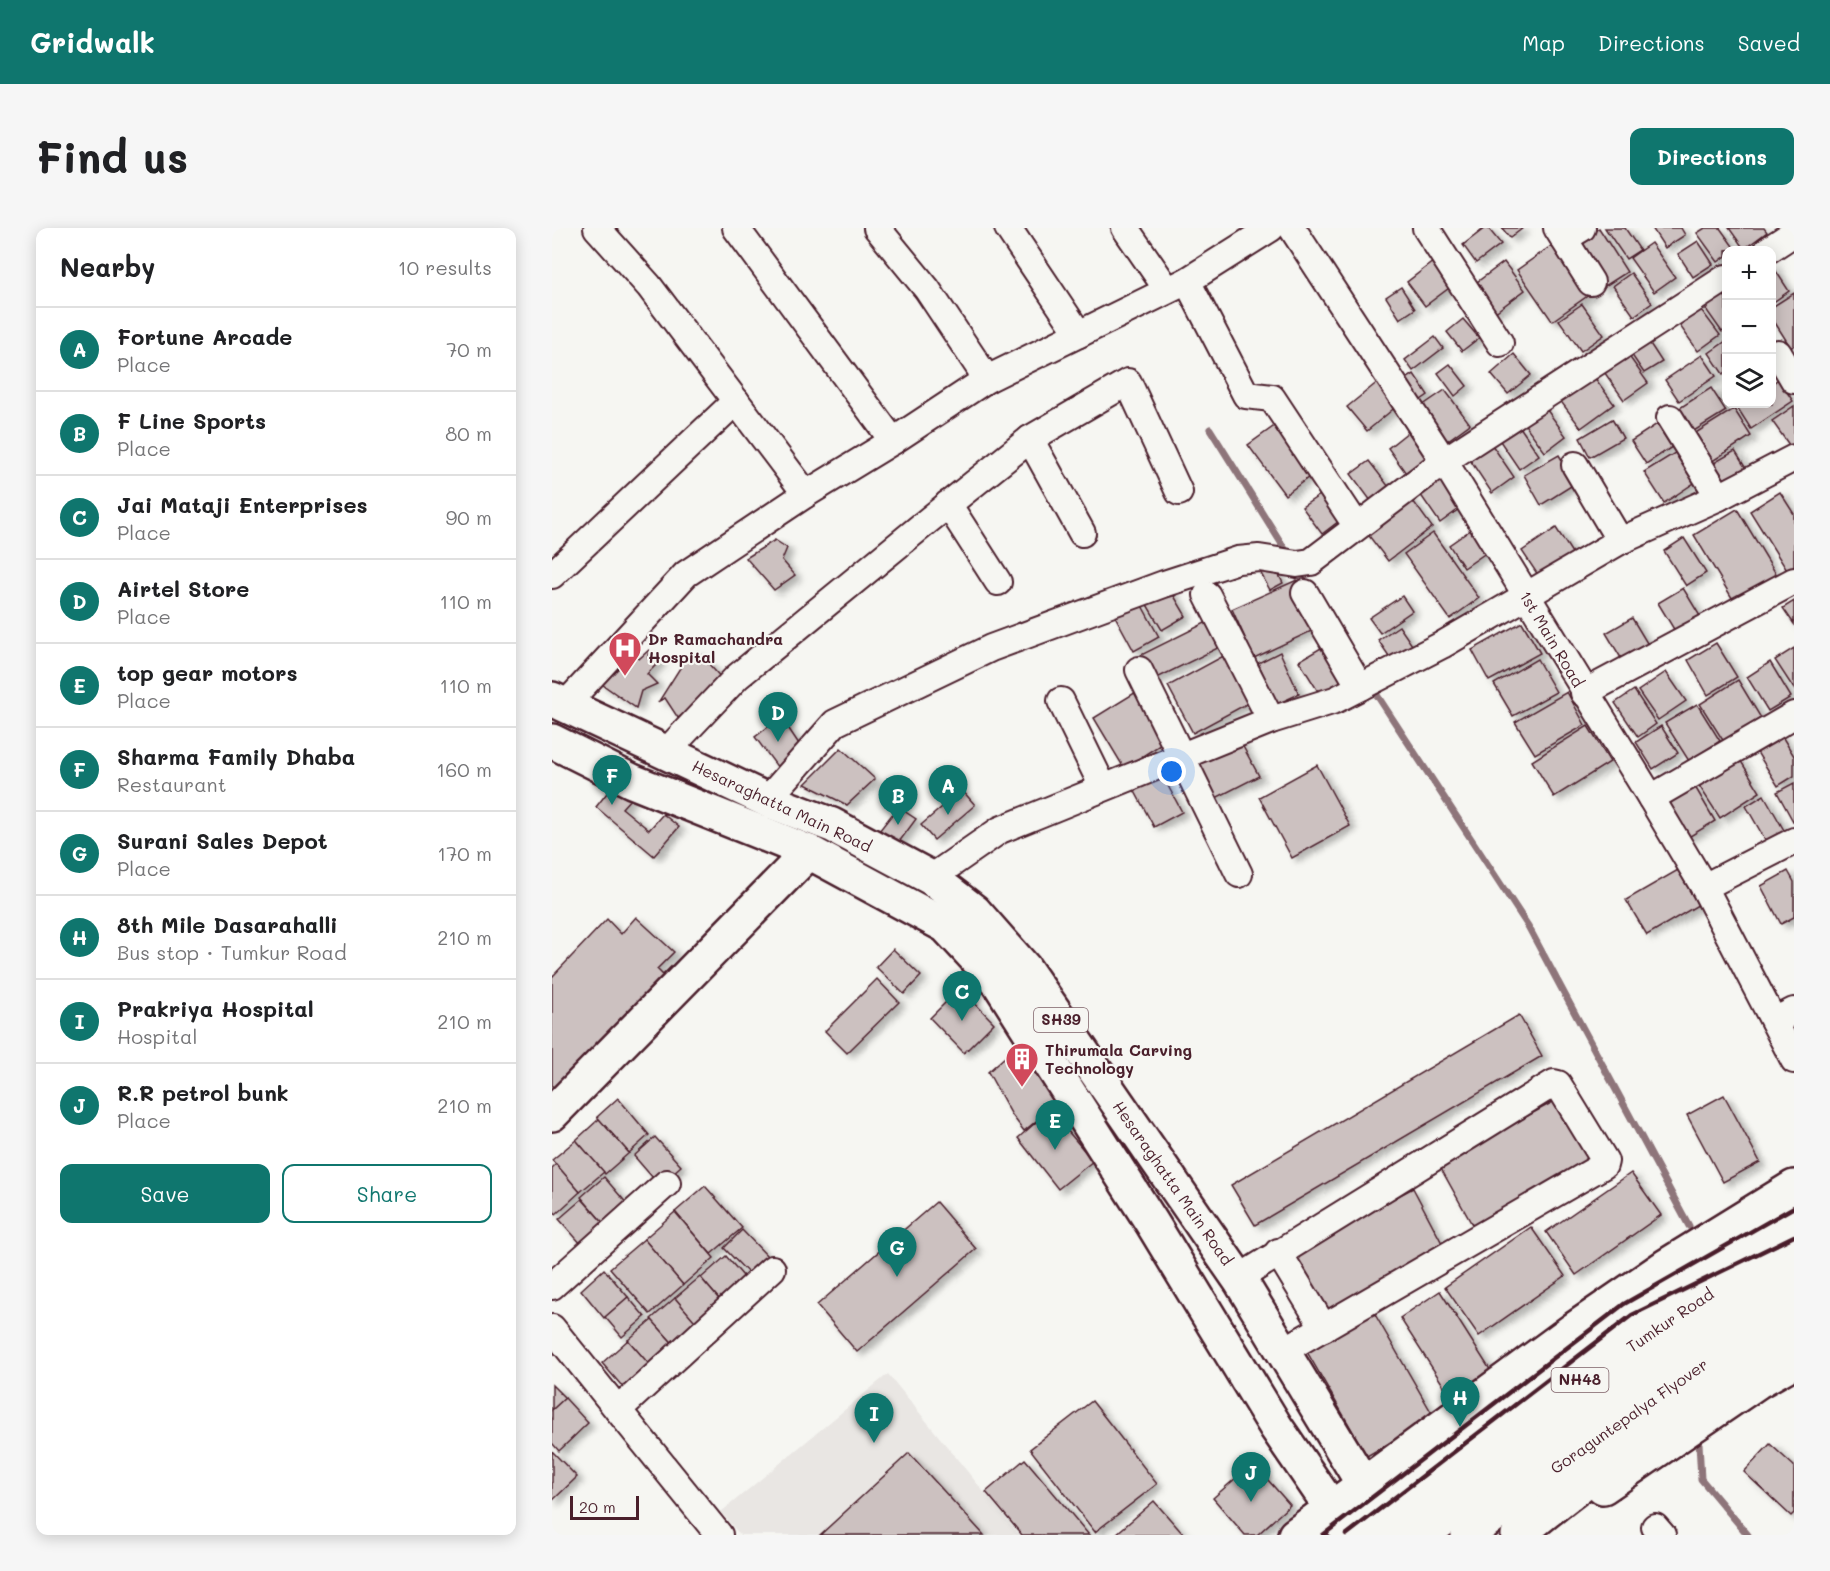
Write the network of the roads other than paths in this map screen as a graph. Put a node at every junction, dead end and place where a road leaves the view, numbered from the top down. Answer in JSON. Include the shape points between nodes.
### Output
{"nodes":[{"id":1,"x":597,"y":228,"type":"edge"},
{"id":2,"x":736,"y":228,"type":"edge"},
{"id":3,"x":877,"y":228,"type":"edge"},
{"id":4,"x":1008,"y":228,"type":"edge"},
{"id":5,"x":1125,"y":228,"type":"edge"},
{"id":6,"x":1270,"y":228,"type":"edge"},
{"id":7,"x":1292,"y":228,"type":"edge"},
{"id":8,"x":1426,"y":228,"type":"edge"},
{"id":9,"x":1568,"y":232,"type":"edge"},
{"id":10,"x":1794,"y":233,"type":"edge"},
{"id":11,"x":1774,"y":246,"type":"edge"},
{"id":12,"x":1722,"y":281,"type":"edge"},
{"id":13,"x":1591,"y":282,"type":"dead end"},
{"id":14,"x":1177,"y":285,"type":"junction"},
{"id":15,"x":1079,"y":334,"type":"junction"},
{"id":16,"x":1500,"y":343,"type":"dead end"},
{"id":17,"x":1778,"y":353,"type":"dead end"},
{"id":18,"x":987,"y":379,"type":"junction"},
{"id":19,"x":1794,"y":380,"type":"edge"},
{"id":20,"x":736,"y":400,"type":"junction"},
{"id":21,"x":1670,"y":418,"type":"dead end"},
{"id":22,"x":1030,"y":439,"type":"junction"},
{"id":23,"x":893,"y":441,"type":"junction"},
{"id":24,"x":1794,"y":458,"type":"edge"},
{"id":25,"x":1444,"y":461,"type":"junction"},
{"id":26,"x":1575,"y":465,"type":"dead end"},
{"id":27,"x":1179,"y":492,"type":"dead end"},
{"id":28,"x":806,"y":494,"type":"junction"},
{"id":29,"x":1719,"y":497,"type":"junction"},
{"id":30,"x":948,"y":504,"type":"junction"},
{"id":31,"x":1356,"y":525,"type":"junction"},
{"id":32,"x":1083,"y":533,"type":"dead end"},
{"id":33,"x":1620,"y":541,"type":"junction"},
{"id":34,"x":552,"y":575,"type":"edge"},
{"id":35,"x":1794,"y":581,"type":"edge"},
{"id":36,"x":998,"y":582,"type":"dead end"},
{"id":37,"x":1305,"y":593,"type":"dead end"},
{"id":38,"x":1207,"y":595,"type":"dead end"},
{"id":39,"x":1528,"y":597,"type":"junction"},
{"id":40,"x":1139,"y":670,"type":"dead end"},
{"id":41,"x":1360,"y":687,"type":"junction"},
{"id":42,"x":1584,"y":693,"type":"junction"},
{"id":43,"x":1061,"y":701,"type":"dead end"},
{"id":44,"x":559,"y":702,"type":"edge"},
{"id":45,"x":1794,"y":715,"type":"edge"},
{"id":46,"x":1271,"y":720,"type":"junction"},
{"id":47,"x":552,"y":741,"type":"edge"},
{"id":48,"x":666,"y":752,"type":"junction"},
{"id":49,"x":1180,"y":756,"type":"junction"},
{"id":50,"x":1103,"y":787,"type":"junction"},
{"id":51,"x":1651,"y":798,"type":"junction"},
{"id":52,"x":767,"y":800,"type":"junction"},
{"id":53,"x":1794,"y":841,"type":"edge"},
{"id":54,"x":809,"y":852,"type":"junction"},
{"id":55,"x":1239,"y":874,"type":"dead end"},
{"id":56,"x":930,"y":878,"type":"junction"},
{"id":57,"x":1704,"y":887,"type":"junction"},
{"id":58,"x":1784,"y":1016,"type":"edge"},
{"id":59,"x":1794,"y":1060,"type":"edge"},
{"id":60,"x":552,"y":1114,"type":"edge"},
{"id":61,"x":667,"y":1183,"type":"dead end"},
{"id":62,"x":1794,"y":1187,"type":"edge"},
{"id":63,"x":1794,"y":1221,"type":"edge"},
{"id":64,"x":1794,"y":1241,"type":"edge"},
{"id":65,"x":1278,"y":1252,"type":"junction"},
{"id":66,"x":772,"y":1269,"type":"dead end"},
{"id":67,"x":1794,"y":1272,"type":"edge"},
{"id":68,"x":1239,"y":1278,"type":"junction"},
{"id":69,"x":552,"y":1286,"type":"edge"},
{"id":70,"x":1794,"y":1305,"type":"edge"},
{"id":71,"x":552,"y":1328,"type":"edge"},
{"id":72,"x":1324,"y":1328,"type":"junction"},
{"id":73,"x":1794,"y":1336,"type":"edge"},
{"id":74,"x":1283,"y":1352,"type":"junction"},
{"id":75,"x":1794,"y":1361,"type":"edge"},
{"id":76,"x":618,"y":1410,"type":"junction"},
{"id":77,"x":1332,"y":1507,"type":"junction"},
{"id":78,"x":1369,"y":1524,"type":"edge"},
{"id":79,"x":719,"y":1535,"type":"edge"},
{"id":80,"x":1295,"y":1535,"type":"edge"},
{"id":81,"x":1423,"y":1535,"type":"edge"},
{"id":82,"x":1468,"y":1535,"type":"edge"},
{"id":83,"x":1518,"y":1535,"type":"edge"},
{"id":84,"x":1542,"y":1535,"type":"edge"}],
"edges":[{"from":1,"to":20,"type":"street","via":[[649,286]]},
{"from":2,"to":23,"type":"street"},
{"from":3,"to":18,"type":"street","via":[[927,289]]},
{"from":4,"to":15,"type":"street"},
{"from":5,"to":14,"type":"street"},
{"from":6,"to":14,"type":"street"},
{"from":7,"to":25,"type":"street","name":"1st Main Road"},
{"from":8,"to":16,"type":"street"},
{"from":9,"to":13,"type":"street"},
{"from":10,"to":11,"type":"street"},
{"from":12,"to":25,"type":"street"},
{"from":14,"to":15,"type":"street"},
{"from":14,"to":31,"type":"street","via":[[1246,395],[1272,398]]},
{"from":15,"to":18,"type":"street"},
{"from":17,"to":19,"type":"street"},
{"from":18,"to":23,"type":"street"},
{"from":20,"to":28,"type":"street"},
{"from":20,"to":34,"type":"street"},
{"from":21,"to":29,"type":"street"},
{"from":22,"to":27,"type":"street","via":[[1128,382]]},
{"from":22,"to":30,"type":"street"},
{"from":22,"to":32,"type":"street"},
{"from":23,"to":28,"type":"street"},
{"from":24,"to":29,"type":"street"},
{"from":25,"to":31,"type":"street"},
{"from":25,"to":39,"type":"street","name":"1st Main Road"},
{"from":26,"to":33,"type":"street"},
{"from":28,"to":44,"type":"street","via":[[686,574]]},
{"from":29,"to":33,"type":"street"},
{"from":30,"to":36,"type":"street"},
{"from":30,"to":48,"type":"street","via":[[737,678]]},
{"from":31,"to":52,"type":"street","via":[[1311,562],[1238,560],[991,648],[835,723]]},
{"from":33,"to":39,"type":"street"},
{"from":35,"to":42,"type":"street"},
{"from":37,"to":41,"type":"street"},
{"from":38,"to":46,"type":"street"},
{"from":39,"to":41,"type":"street"},
{"from":39,"to":42,"type":"street","name":"1st Main Road"},
{"from":40,"to":49,"type":"street"},
{"from":41,"to":46,"type":"street","via":[[1335,700]]},
{"from":42,"to":51,"type":"street","name":"1st Main Road"},
{"from":43,"to":50,"type":"street"},
{"from":44,"to":48,"type":"main road","name":"Hesaraghatta Main Road","number":"SH39"},
{"from":45,"to":51,"type":"street"},
{"from":46,"to":49,"type":"street"},
{"from":47,"to":54,"type":"main road","name":"Hesaraghatta Main Road","via":[[632,781]]},
{"from":48,"to":52,"type":"main road","name":"Hesaraghatta Main Road","number":"SH39"},
{"from":49,"to":50,"type":"street"},
{"from":49,"to":55,"type":"street"},
{"from":50,"to":56,"type":"street","via":[[1000,830]]},
{"from":51,"to":57,"type":"street","name":"1st Main Road"},
{"from":52,"to":56,"type":"main road","name":"Hesaraghatta Main Road","number":"SH39","via":[[832,825]]},
{"from":53,"to":57,"type":"street"},
{"from":54,"to":60,"type":"main road"},
{"from":54,"to":77,"type":"main road","name":"Hesaraghatta Main Road","via":[[946,926],[999,983],[1276,1427]]},
{"from":56,"to":68,"type":"main road","name":"Hesaraghatta Main Road","number":"SH39","via":[[974,911],[1025,969]]},
{"from":57,"to":58,"type":"street","name":"1st Main Road"},
{"from":58,"to":59,"type":"street","name":"1st Main Road"},
{"from":61,"to":69,"type":"street"},
{"from":62,"to":78,"type":"main road","via":[[1601,1310]]},
{"from":63,"to":78,"type":"main road","via":[[1598,1343]]},
{"from":64,"to":78,"type":"main road","name":"Tumkur Road","number":"NH48","via":[[1697,1300]]},
{"from":65,"to":68,"type":"street"},
{"from":65,"to":72,"type":"street"},
{"from":65,"to":72,"type":"street","via":[[1554,1083],[1600,1151],[1604,1165]]},
{"from":66,"to":76,"type":"street"},
{"from":67,"to":81,"type":"main road","name":"Goraguntepalya Flyover","via":[[1594,1403]]},
{"from":68,"to":74,"type":"main road","name":"Hesaraghatta Main Road","number":"SH39"},
{"from":70,"to":82,"type":"main road","name":"Goraguntepalya Flyover","via":[[1634,1409]]},
{"from":71,"to":76,"type":"street"},
{"from":72,"to":74,"type":"street"},
{"from":73,"to":83,"type":"main road","via":[[1600,1468]]},
{"from":74,"to":78,"type":"main road","name":"Hesaraghatta Main Road","number":"SH39"},
{"from":75,"to":84,"type":"main road","via":[[1608,1483]]},
{"from":76,"to":79,"type":"street"},
{"from":77,"to":78,"type":"main road","name":"Hesaraghatta Main Road"},
{"from":77,"to":80,"type":"main road"}]}
